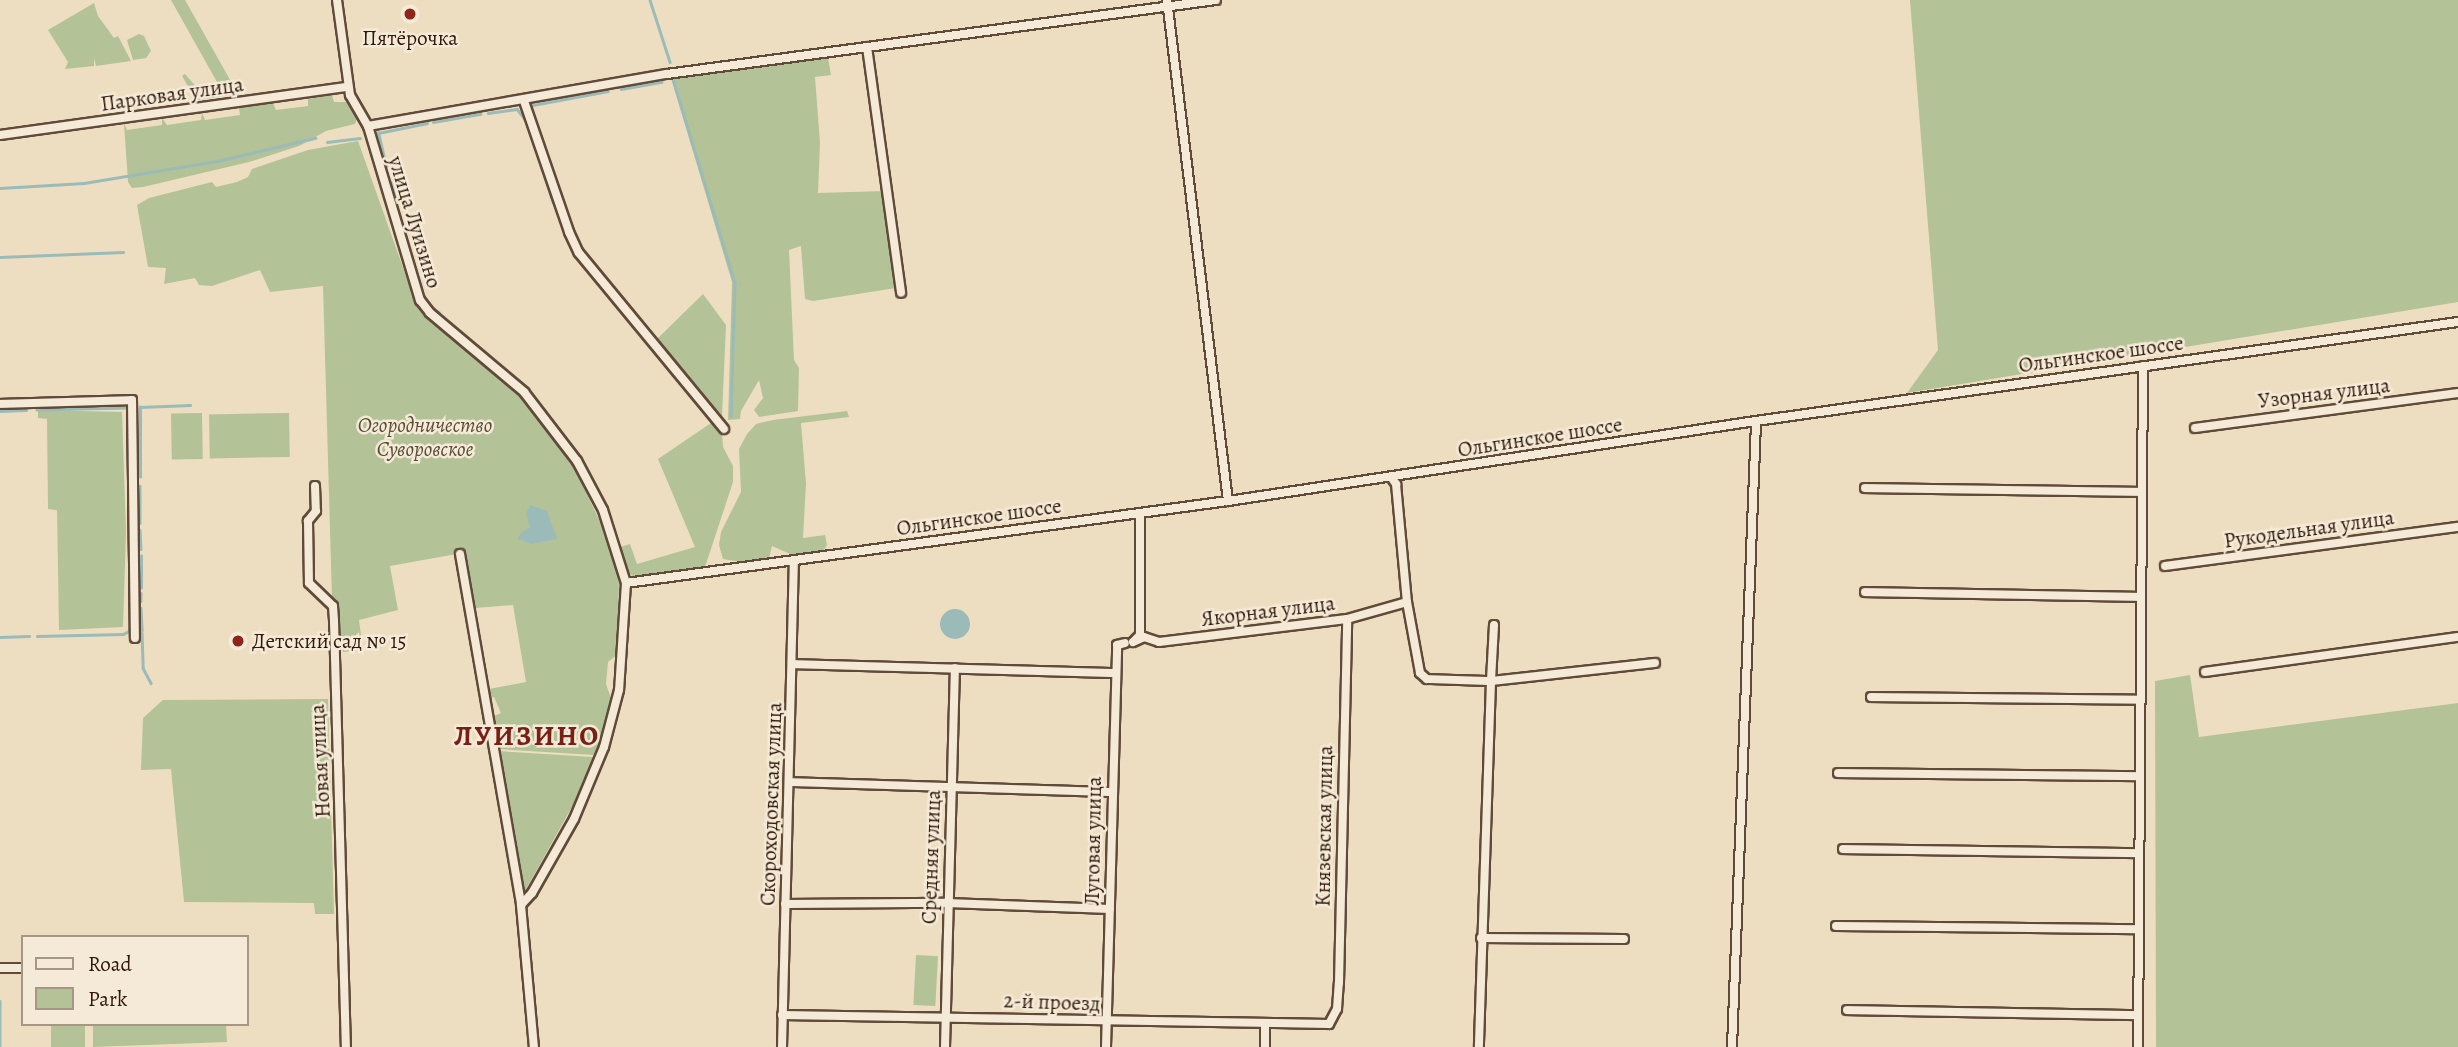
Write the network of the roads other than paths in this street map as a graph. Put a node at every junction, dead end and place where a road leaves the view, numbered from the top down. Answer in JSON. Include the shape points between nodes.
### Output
{"nodes":[{"id":1,"x":337,"y":0,"type":"edge"},
{"id":2,"x":1216,"y":0,"type":"edge"},
{"id":3,"x":1167,"y":4,"type":"edge"},
{"id":4,"x":867,"y":47,"type":"junction"},
{"id":5,"x":348,"y":87,"type":"junction"},
{"id":6,"x":524,"y":101,"type":"junction"},
{"id":7,"x":368,"y":126,"type":"junction"},
{"id":8,"x":0,"y":135,"type":"edge"},
{"id":9,"x":901,"y":293,"type":"dead end"},
{"id":10,"x":2458,"y":322,"type":"edge"},
{"id":11,"x":2143,"y":366,"type":"junction"},
{"id":12,"x":2458,"y":394,"type":"edge"},
{"id":13,"x":0,"y":404,"type":"edge"},
{"id":14,"x":1756,"y":421,"type":"junction"},
{"id":15,"x":2194,"y":428,"type":"dead end"},
{"id":16,"x":724,"y":429,"type":"dead end"},
{"id":17,"x":1391,"y":477,"type":"junction"},
{"id":18,"x":315,"y":486,"type":"dead end"},
{"id":19,"x":1865,"y":488,"type":"dead end"},
{"id":20,"x":2142,"y":492,"type":"junction"},
{"id":21,"x":1228,"y":501,"type":"junction"},
{"id":22,"x":1140,"y":513,"type":"junction"},
{"id":23,"x":2458,"y":527,"type":"edge"},
{"id":24,"x":460,"y":554,"type":"dead end"},
{"id":25,"x":794,"y":562,"type":"junction"},
{"id":26,"x":2165,"y":566,"type":"dead end"},
{"id":27,"x":626,"y":583,"type":"junction"},
{"id":28,"x":1865,"y":592,"type":"dead end"},
{"id":29,"x":2141,"y":597,"type":"junction"},
{"id":30,"x":1407,"y":602,"type":"junction"},
{"id":31,"x":1347,"y":619,"type":"junction"},
{"id":32,"x":1494,"y":625,"type":"dead end"},
{"id":33,"x":2458,"y":637,"type":"edge"},
{"id":34,"x":135,"y":638,"type":"dead end"},
{"id":35,"x":1129,"y":643,"type":"junction"},
{"id":36,"x":1655,"y":663,"type":"dead end"},
{"id":37,"x":793,"y":664,"type":"junction"},
{"id":38,"x":955,"y":668,"type":"junction"},
{"id":39,"x":2205,"y":672,"type":"dead end"},
{"id":40,"x":1116,"y":673,"type":"junction"},
{"id":41,"x":1490,"y":681,"type":"junction"},
{"id":42,"x":1871,"y":697,"type":"dead end"},
{"id":43,"x":2141,"y":700,"type":"junction"},
{"id":44,"x":1838,"y":773,"type":"dead end"},
{"id":45,"x":2140,"y":776,"type":"junction"},
{"id":46,"x":789,"y":782,"type":"junction"},
{"id":47,"x":951,"y":787,"type":"junction"},
{"id":48,"x":1112,"y":792,"type":"junction"},
{"id":49,"x":1843,"y":849,"type":"dead end"},
{"id":50,"x":2139,"y":853,"type":"junction"},
{"id":51,"x":947,"y":903,"type":"junction"},
{"id":52,"x":785,"y":904,"type":"junction"},
{"id":53,"x":521,"y":905,"type":"junction"},
{"id":54,"x":1110,"y":909,"type":"junction"},
{"id":55,"x":1836,"y":926,"type":"dead end"},
{"id":56,"x":2138,"y":929,"type":"junction"},
{"id":57,"x":1481,"y":938,"type":"junction"},
{"id":58,"x":1624,"y":939,"type":"dead end"},
{"id":59,"x":0,"y":968,"type":"edge"},
{"id":60,"x":21,"y":968,"type":"edge"},
{"id":61,"x":1847,"y":1010,"type":"dead end"},
{"id":62,"x":782,"y":1015,"type":"junction"},
{"id":63,"x":946,"y":1015,"type":"junction"},
{"id":64,"x":2138,"y":1015,"type":"junction"},
{"id":65,"x":1107,"y":1021,"type":"junction"},
{"id":66,"x":1265,"y":1026,"type":"junction"},
{"id":67,"x":1321,"y":1027,"type":"joint"},
{"id":68,"x":346,"y":1047,"type":"edge"},
{"id":69,"x":534,"y":1047,"type":"edge"},
{"id":70,"x":782,"y":1047,"type":"edge"},
{"id":71,"x":945,"y":1047,"type":"edge"},
{"id":72,"x":1107,"y":1047,"type":"edge"},
{"id":73,"x":1265,"y":1047,"type":"edge"},
{"id":74,"x":1479,"y":1047,"type":"edge"},
{"id":75,"x":1732,"y":1047,"type":"edge"},
{"id":76,"x":2138,"y":1047,"type":"edge"}],
"edges":[{"from":1,"to":5,"type":"street","name":"улица Луизино"},
{"from":2,"to":3,"type":"street"},
{"from":3,"to":4,"type":"street"},
{"from":3,"to":21,"type":"street"},
{"from":4,"to":6,"type":"street","via":[[667,74]]},
{"from":4,"to":9,"type":"street"},
{"from":5,"to":7,"type":"street","name":"улица Луизино"},
{"from":5,"to":8,"type":"street","name":"Парковая улица"},
{"from":6,"to":7,"type":"street"},
{"from":6,"to":16,"type":"street","via":[[579,253]]},
{"from":7,"to":27,"type":"street","name":"улица Луизино","via":[[420,300],[524,392],[571,452],[603,510]]},
{"from":10,"to":11,"type":"street","name":"Ольгинское шоссе"},
{"from":11,"to":14,"type":"street","name":"Ольгинское шоссе"},
{"from":11,"to":20,"type":"street"},
{"from":12,"to":15,"type":"street","name":"Узорная улица"},
{"from":13,"to":34,"type":"street","via":[[132,400]]},
{"from":14,"to":17,"type":"street","name":"Ольгинское шоссе"},
{"from":14,"to":75,"type":"street"},
{"from":17,"to":21,"type":"street","name":"Ольгинское шоссе"},
{"from":17,"to":30,"type":"street","via":[[1396,484]]},
{"from":18,"to":68,"type":"street","name":"Новая улица","via":[[316,511],[308,521],[309,583],[333,606],[334,621]]},
{"from":19,"to":20,"type":"street"},
{"from":20,"to":29,"type":"street"},
{"from":21,"to":22,"type":"street","name":"Ольгинское шоссе"},
{"from":22,"to":25,"type":"street","name":"Ольгинское шоссе"},
{"from":22,"to":35,"type":"street","name":"Луговая улица","via":[[1140,635]]},
{"from":23,"to":26,"type":"street","name":"Рукодельная улица"},
{"from":24,"to":53,"type":"street"},
{"from":25,"to":27,"type":"street","name":"Ольгинское шоссе"},
{"from":25,"to":37,"type":"street","name":"Скороходовская улица"},
{"from":27,"to":53,"type":"street","name":"улица Луизино","via":[[619,690],[604,747],[574,819]]},
{"from":28,"to":29,"type":"street"},
{"from":29,"to":43,"type":"street"},
{"from":30,"to":31,"type":"street","name":"Якорная улица"},
{"from":30,"to":41,"type":"street","via":[[1420,673],[1427,679]]},
{"from":31,"to":35,"type":"street","name":"Якорная улица","via":[[1159,642],[1144,637]]},
{"from":31,"to":67,"type":"street","name":"Князевская улица","via":[[1339,984],[1334,1016]]},
{"from":32,"to":41,"type":"street"},
{"from":33,"to":39,"type":"street"},
{"from":35,"to":40,"type":"street","name":"Луговая улица","via":[[1117,645]]},
{"from":36,"to":41,"type":"street"},
{"from":37,"to":38,"type":"street"},
{"from":37,"to":46,"type":"street","name":"Скороходовская улица"},
{"from":38,"to":40,"type":"street"},
{"from":38,"to":47,"type":"street","name":"Средняя улица"},
{"from":40,"to":48,"type":"street","name":"Луговая улица"},
{"from":41,"to":57,"type":"street"},
{"from":42,"to":43,"type":"street"},
{"from":43,"to":45,"type":"street"},
{"from":44,"to":45,"type":"street"},
{"from":45,"to":50,"type":"street"},
{"from":46,"to":47,"type":"street"},
{"from":46,"to":52,"type":"street","name":"Скороходовская улица"},
{"from":47,"to":48,"type":"street"},
{"from":47,"to":51,"type":"street","name":"Средняя улица"},
{"from":48,"to":54,"type":"street","name":"Луговая улица"},
{"from":49,"to":50,"type":"street"},
{"from":50,"to":56,"type":"street"},
{"from":51,"to":52,"type":"street"},
{"from":51,"to":54,"type":"street"},
{"from":51,"to":63,"type":"street","name":"Средняя улица"},
{"from":52,"to":62,"type":"street","name":"Скороходовская улица"},
{"from":53,"to":69,"type":"street"},
{"from":54,"to":65,"type":"street","name":"Луговая улица"},
{"from":55,"to":56,"type":"street"},
{"from":56,"to":64,"type":"street"},
{"from":57,"to":58,"type":"street"},
{"from":57,"to":74,"type":"street"},
{"from":59,"to":60,"type":"street"},
{"from":61,"to":64,"type":"street"},
{"from":62,"to":63,"type":"street","name":"2-й проезд"},
{"from":62,"to":70,"type":"street","name":"Скороходовская улица"},
{"from":63,"to":65,"type":"street","name":"2-й проезд"},
{"from":63,"to":71,"type":"street","name":"Средняя улица"},
{"from":64,"to":76,"type":"street"},
{"from":65,"to":66,"type":"street","name":"2-й проезд"},
{"from":65,"to":72,"type":"street","name":"Луговая улица"},
{"from":66,"to":67,"type":"street","name":"2-й проезд"},
{"from":66,"to":73,"type":"street"}]}
